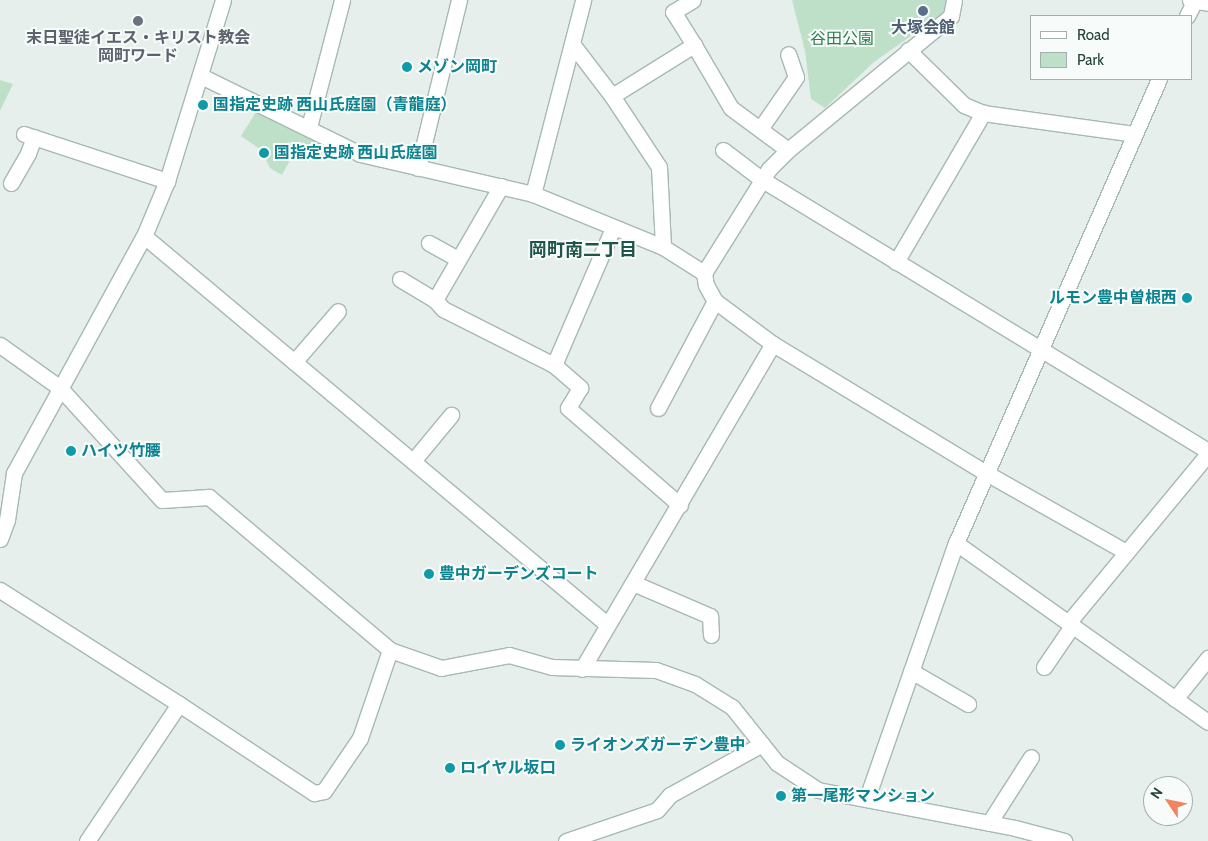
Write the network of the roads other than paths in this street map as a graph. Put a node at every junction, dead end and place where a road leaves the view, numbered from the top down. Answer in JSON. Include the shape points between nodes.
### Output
{"nodes":[{"id":1,"x":223,"y":0,"type":"edge"},
{"id":2,"x":342,"y":0,"type":"edge"},
{"id":3,"x":459,"y":0,"type":"edge"},
{"id":4,"x":584,"y":0,"type":"edge"},
{"id":5,"x":693,"y":0,"type":"edge"},
{"id":6,"x":954,"y":0,"type":"edge"},
{"id":7,"x":1190,"y":0,"type":"edge"},
{"id":8,"x":1195,"y":0,"type":"edge"},
{"id":9,"x":1208,"y":3,"type":"edge"},
{"id":10,"x":1188,"y":15,"type":"edge"},
{"id":11,"x":573,"y":45,"type":"junction"},
{"id":12,"x":694,"y":45,"type":"junction"},
{"id":13,"x":908,"y":50,"type":"junction"},
{"id":14,"x":788,"y":54,"type":"dead end"},
{"id":15,"x":201,"y":76,"type":"junction"},
{"id":16,"x":1159,"y":80,"type":"edge"},
{"id":17,"x":612,"y":96,"type":"junction"},
{"id":18,"x":983,"y":113,"type":"junction"},
{"id":19,"x":309,"y":127,"type":"junction"},
{"id":20,"x":760,"y":129,"type":"junction"},
{"id":21,"x":1134,"y":134,"type":"junction"},
{"id":22,"x":723,"y":150,"type":"dead end"},
{"id":23,"x":788,"y":150,"type":"junction"},
{"id":24,"x":418,"y":168,"type":"junction"},
{"id":25,"x":761,"y":179,"type":"junction"},
{"id":26,"x":167,"y":181,"type":"junction"},
{"id":27,"x":11,"y":183,"type":"dead end"},
{"id":28,"x":501,"y":186,"type":"junction"},
{"id":29,"x":532,"y":194,"type":"junction"},
{"id":30,"x":613,"y":228,"type":"junction"},
{"id":31,"x":144,"y":236,"type":"junction"},
{"id":32,"x":429,"y":243,"type":"dead end"},
{"id":33,"x":663,"y":247,"type":"junction"},
{"id":34,"x":458,"y":259,"type":"junction"},
{"id":35,"x":896,"y":262,"type":"junction"},
{"id":36,"x":704,"y":273,"type":"junction"},
{"id":37,"x":400,"y":279,"type":"dead end"},
{"id":38,"x":435,"y":300,"type":"junction"},
{"id":39,"x":715,"y":301,"type":"junction"},
{"id":40,"x":338,"y":311,"type":"dead end"},
{"id":41,"x":772,"y":344,"type":"junction"},
{"id":42,"x":0,"y":345,"type":"edge"},
{"id":43,"x":1040,"y":347,"type":"junction"},
{"id":44,"x":294,"y":362,"type":"junction"},
{"id":45,"x":554,"y":365,"type":"junction"},
{"id":46,"x":60,"y":388,"type":"junction"},
{"id":47,"x":658,"y":408,"type":"dead end"},
{"id":48,"x":451,"y":415,"type":"dead end"},
{"id":49,"x":1206,"y":460,"type":"edge"},
{"id":50,"x":412,"y":461,"type":"junction"},
{"id":51,"x":986,"y":473,"type":"junction"},
{"id":52,"x":680,"y":505,"type":"junction"},
{"id":53,"x":0,"y":539,"type":"edge"},
{"id":54,"x":956,"y":543,"type":"junction"},
{"id":55,"x":1126,"y":552,"type":"junction"},
{"id":56,"x":633,"y":583,"type":"junction"},
{"id":57,"x":0,"y":590,"type":"edge"},
{"id":58,"x":608,"y":625,"type":"junction"},
{"id":59,"x":1070,"y":625,"type":"junction"},
{"id":60,"x":711,"y":635,"type":"dead end"},
{"id":61,"x":390,"y":650,"type":"junction"},
{"id":62,"x":1208,"y":658,"type":"edge"},
{"id":63,"x":1044,"y":667,"type":"dead end"},
{"id":64,"x":582,"y":669,"type":"junction"},
{"id":65,"x":911,"y":671,"type":"junction"},
{"id":66,"x":1175,"y":699,"type":"junction"},
{"id":67,"x":179,"y":704,"type":"junction"},
{"id":68,"x":968,"y":704,"type":"dead end"},
{"id":69,"x":1208,"y":722,"type":"edge"},
{"id":70,"x":762,"y":744,"type":"junction"},
{"id":71,"x":1032,"y":757,"type":"dead end"},
{"id":72,"x":867,"y":798,"type":"junction"},
{"id":73,"x":989,"y":823,"type":"junction"},
{"id":74,"x":87,"y":841,"type":"edge"},
{"id":75,"x":566,"y":841,"type":"edge"},
{"id":76,"x":1064,"y":841,"type":"edge"}],
"edges":[{"from":1,"to":15,"type":"street"},
{"from":2,"to":19,"type":"street"},
{"from":3,"to":24,"type":"street"},
{"from":4,"to":11,"type":"street"},
{"from":5,"to":12,"type":"street","via":[[674,12]]},
{"from":6,"to":13,"type":"street","via":[[951,16]]},
{"from":7,"to":8,"type":"street"},
{"from":8,"to":9,"type":"street"},
{"from":8,"to":10,"type":"street"},
{"from":11,"to":17,"type":"street"},
{"from":11,"to":29,"type":"street"},
{"from":12,"to":17,"type":"street"},
{"from":12,"to":20,"type":"street","via":[[731,108]]},
{"from":13,"to":18,"type":"street","via":[[964,105]]},
{"from":13,"to":23,"type":"street"},
{"from":14,"to":20,"type":"street","via":[[796,77]]},
{"from":15,"to":19,"type":"street"},
{"from":15,"to":26,"type":"street"},
{"from":16,"to":21,"type":"street"},
{"from":17,"to":33,"type":"street","via":[[659,167]]},
{"from":18,"to":21,"type":"street"},
{"from":18,"to":35,"type":"street"},
{"from":19,"to":24,"type":"street","via":[[360,154]]},
{"from":20,"to":23,"type":"street"},
{"from":21,"to":43,"type":"street"},
{"from":22,"to":25,"type":"street"},
{"from":23,"to":25,"type":"street"},
{"from":24,"to":28,"type":"street"},
{"from":25,"to":35,"type":"street"},
{"from":25,"to":36,"type":"street"},
{"from":26,"to":27,"type":"street","via":[[29,136],[28,153]]},
{"from":26,"to":31,"type":"street"},
{"from":28,"to":29,"type":"street"},
{"from":28,"to":34,"type":"street"},
{"from":29,"to":30,"type":"street"},
{"from":30,"to":33,"type":"street"},
{"from":30,"to":45,"type":"street"},
{"from":31,"to":44,"type":"street"},
{"from":31,"to":46,"type":"street"},
{"from":32,"to":34,"type":"street"},
{"from":33,"to":36,"type":"street"},
{"from":34,"to":38,"type":"street"},
{"from":35,"to":43,"type":"street"},
{"from":36,"to":39,"type":"street"},
{"from":37,"to":38,"type":"street"},
{"from":38,"to":45,"type":"street","via":[[443,309]]},
{"from":39,"to":41,"type":"street"},
{"from":39,"to":47,"type":"street"},
{"from":40,"to":44,"type":"street"},
{"from":41,"to":51,"type":"street"},
{"from":41,"to":52,"type":"street"},
{"from":42,"to":46,"type":"street"},
{"from":43,"to":49,"type":"street"},
{"from":43,"to":51,"type":"street"},
{"from":44,"to":50,"type":"street"},
{"from":45,"to":52,"type":"street","via":[[580,388],[568,408]]},
{"from":46,"to":53,"type":"street","via":[[14,473],[7,520]]},
{"from":46,"to":61,"type":"street","via":[[162,500],[209,497]]},
{"from":48,"to":50,"type":"street"},
{"from":49,"to":55,"type":"street"},
{"from":50,"to":58,"type":"street"},
{"from":51,"to":54,"type":"street"},
{"from":51,"to":55,"type":"street"},
{"from":52,"to":56,"type":"street"},
{"from":54,"to":59,"type":"street"},
{"from":54,"to":65,"type":"street"},
{"from":55,"to":59,"type":"street"},
{"from":56,"to":58,"type":"street"},
{"from":56,"to":60,"type":"street","via":[[710,616]]},
{"from":57,"to":67,"type":"street"},
{"from":58,"to":64,"type":"street"},
{"from":59,"to":63,"type":"street"},
{"from":59,"to":66,"type":"street"},
{"from":61,"to":64,"type":"street","via":[[441,668],[510,656],[552,667]]},
{"from":61,"to":67,"type":"street","via":[[360,738],[324,791],[314,793]]},
{"from":62,"to":66,"type":"street"},
{"from":64,"to":70,"type":"street","via":[[656,670],[695,684],[732,707]]},
{"from":65,"to":68,"type":"street"},
{"from":65,"to":72,"type":"street"},
{"from":66,"to":69,"type":"street"},
{"from":67,"to":74,"type":"street"},
{"from":70,"to":72,"type":"street","via":[[777,763],[818,790]]},
{"from":70,"to":75,"type":"street","via":[[670,795],[657,810]]},
{"from":71,"to":73,"type":"street"},
{"from":72,"to":73,"type":"street"},
{"from":73,"to":76,"type":"street"}]}
